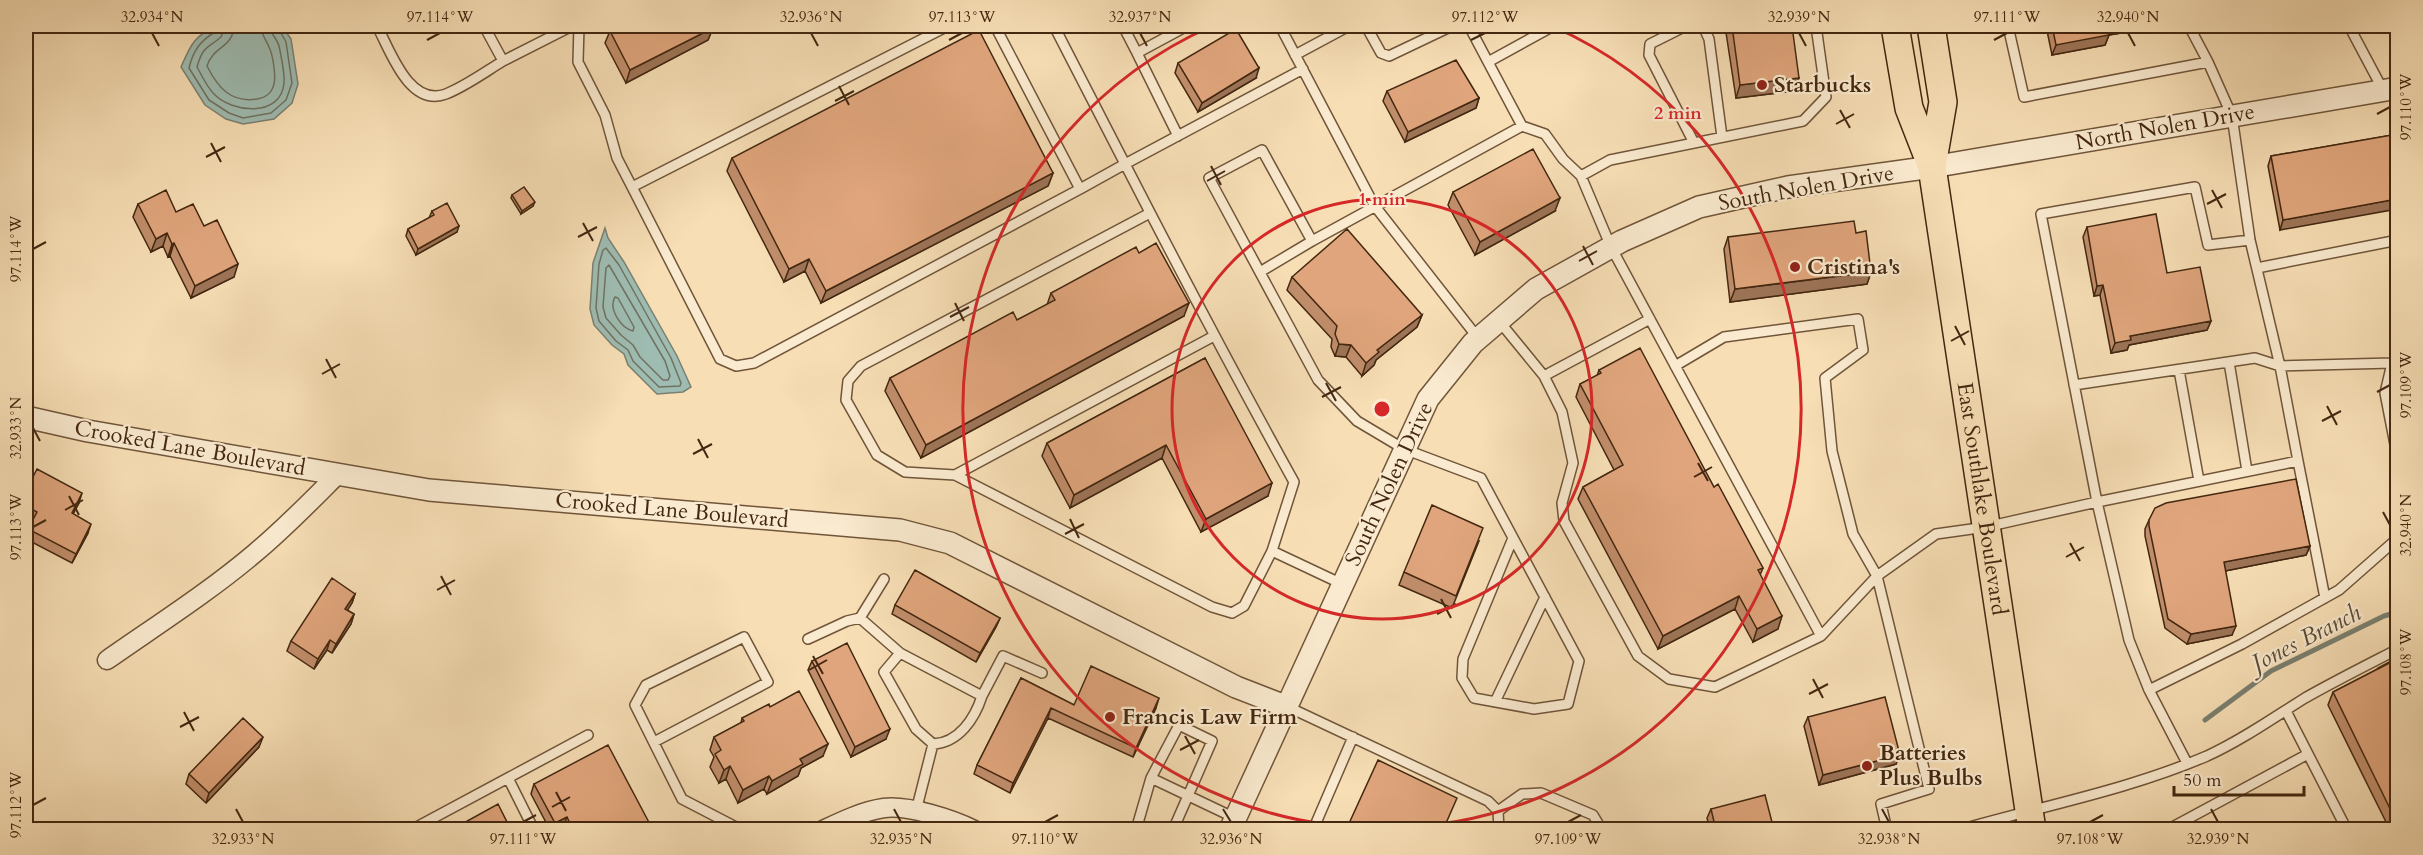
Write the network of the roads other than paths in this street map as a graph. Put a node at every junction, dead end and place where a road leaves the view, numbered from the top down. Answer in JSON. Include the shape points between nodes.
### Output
{"nodes":[{"id":1,"x":377,"y":26,"type":"edge"},
{"id":2,"x":484,"y":26,"type":"edge"},
{"id":3,"x":572,"y":26,"type":"edge"},
{"id":4,"x":579,"y":26,"type":"edge"},
{"id":5,"x":948,"y":26,"type":"edge"},
{"id":6,"x":995,"y":26,"type":"edge"},
{"id":7,"x":1054,"y":26,"type":"edge"},
{"id":8,"x":1123,"y":26,"type":"edge"},
{"id":9,"x":1187,"y":26,"type":"edge"},
{"id":10,"x":1280,"y":26,"type":"edge"},
{"id":11,"x":1349,"y":26,"type":"edge"},
{"id":12,"x":1366,"y":26,"type":"edge"},
{"id":13,"x":1452,"y":26,"type":"edge"},
{"id":14,"x":1469,"y":26,"type":"edge"},
{"id":15,"x":1550,"y":26,"type":"edge"},
{"id":16,"x":1686,"y":26,"type":"edge"},
{"id":17,"x":1703,"y":26,"type":"edge"},
{"id":18,"x":1816,"y":26,"type":"edge"},
{"id":19,"x":1895,"y":26,"type":"edge"},
{"id":20,"x":1930,"y":26,"type":"edge"},
{"id":21,"x":2008,"y":26,"type":"edge"},
{"id":22,"x":2189,"y":26,"type":"edge"},
{"id":23,"x":2349,"y":26,"type":"edge"},
{"id":24,"x":1137,"y":53,"type":"junction"},
{"id":25,"x":1295,"y":55,"type":"junction"},
{"id":26,"x":503,"y":62,"type":"junction"},
{"id":27,"x":1488,"y":62,"type":"junction"},
{"id":28,"x":2208,"y":62,"type":"junction"},
{"id":29,"x":1303,"y":69,"type":"junction"},
{"id":30,"x":2390,"y":89,"type":"edge"},
{"id":31,"x":2232,"y":116,"type":"junction"},
{"id":32,"x":1522,"y":126,"type":"junction"},
{"id":33,"x":1178,"y":136,"type":"junction"},
{"id":34,"x":1722,"y":137,"type":"junction"},
{"id":35,"x":1694,"y":143,"type":"junction"},
{"id":36,"x":1125,"y":164,"type":"junction"},
{"id":37,"x":1932,"y":167,"type":"junction"},
{"id":38,"x":1581,"y":176,"type":"junction"},
{"id":39,"x":632,"y":187,"type":"junction"},
{"id":40,"x":1080,"y":189,"type":"junction"},
{"id":41,"x":1374,"y":206,"type":"junction"},
{"id":42,"x":1150,"y":213,"type":"junction"},
{"id":43,"x":2250,"y":240,"type":"junction"},
{"id":44,"x":2397,"y":240,"type":"edge"},
{"id":45,"x":1312,"y":242,"type":"junction"},
{"id":46,"x":1611,"y":247,"type":"junction"},
{"id":47,"x":2257,"y":268,"type":"junction"},
{"id":48,"x":1260,"y":272,"type":"junction"},
{"id":49,"x":1650,"y":319,"type":"junction"},
{"id":50,"x":1499,"y":321,"type":"junction"},
{"id":51,"x":1214,"y":336,"type":"junction"},
{"id":52,"x":1478,"y":338,"type":"junction"},
{"id":53,"x":2229,"y":362,"type":"junction"},
{"id":54,"x":2395,"y":362,"type":"edge"},
{"id":55,"x":1675,"y":366,"type":"junction"},
{"id":56,"x":2280,"y":366,"type":"junction"},
{"id":57,"x":2179,"y":370,"type":"junction"},
{"id":58,"x":1544,"y":376,"type":"junction"},
{"id":59,"x":2074,"y":386,"type":"junction"},
{"id":60,"x":26,"y":417,"type":"edge"},
{"id":61,"x":1404,"y":449,"type":"junction"},
{"id":62,"x":2397,"y":460,"type":"edge"},
{"id":63,"x":2298,"y":461,"type":"junction"},
{"id":64,"x":2247,"y":471,"type":"junction"},
{"id":65,"x":338,"y":474,"type":"junction"},
{"id":66,"x":955,"y":475,"type":"junction"},
{"id":67,"x":2199,"y":481,"type":"junction"},
{"id":68,"x":2097,"y":502,"type":"junction"},
{"id":69,"x":1986,"y":526,"type":"junction"},
{"id":70,"x":1513,"y":538,"type":"junction"},
{"id":71,"x":2397,"y":538,"type":"edge"},
{"id":72,"x":1272,"y":551,"type":"junction"},
{"id":73,"x":1877,"y":576,"type":"junction"},
{"id":74,"x":884,"y":579,"type":"dead end"},
{"id":75,"x":1342,"y":584,"type":"junction"},
{"id":76,"x":1545,"y":597,"type":"junction"},
{"id":77,"x":2325,"y":598,"type":"junction"},
{"id":78,"x":860,"y":618,"type":"junction"},
{"id":79,"x":1821,"y":636,"type":"junction"},
{"id":80,"x":808,"y":639,"type":"dead end"},
{"id":81,"x":2397,"y":649,"type":"edge"},
{"id":82,"x":900,"y":653,"type":"junction"},
{"id":83,"x":107,"y":660,"type":"dead end"},
{"id":84,"x":1042,"y":673,"type":"dead end"},
{"id":85,"x":2149,"y":690,"type":"junction"},
{"id":86,"x":982,"y":696,"type":"junction"},
{"id":87,"x":1495,"y":702,"type":"junction"},
{"id":88,"x":1285,"y":706,"type":"junction"},
{"id":89,"x":2286,"y":711,"type":"junction"},
{"id":90,"x":588,"y":735,"type":"dead end"},
{"id":91,"x":1353,"y":737,"type":"junction"},
{"id":92,"x":654,"y":742,"type":"junction"},
{"id":93,"x":933,"y":744,"type":"junction"},
{"id":94,"x":2308,"y":754,"type":"junction"},
{"id":95,"x":2187,"y":763,"type":"junction"},
{"id":96,"x":508,"y":778,"type":"junction"},
{"id":97,"x":1151,"y":778,"type":"junction"},
{"id":98,"x":1188,"y":796,"type":"junction"},
{"id":99,"x":916,"y":811,"type":"junction"},
{"id":100,"x":1498,"y":811,"type":"junction"},
{"id":101,"x":2030,"y":820,"type":"edge"},
{"id":102,"x":1232,"y":824,"type":"edge"},
{"id":103,"x":411,"y":830,"type":"edge"},
{"id":104,"x":534,"y":830,"type":"edge"},
{"id":105,"x":736,"y":830,"type":"edge"},
{"id":106,"x":823,"y":830,"type":"edge"},
{"id":107,"x":974,"y":830,"type":"edge"},
{"id":108,"x":1136,"y":830,"type":"edge"},
{"id":109,"x":1173,"y":830,"type":"edge"},
{"id":110,"x":1312,"y":830,"type":"edge"},
{"id":111,"x":1499,"y":830,"type":"edge"},
{"id":112,"x":1602,"y":830,"type":"edge"},
{"id":113,"x":1887,"y":830,"type":"edge"},
{"id":114,"x":1959,"y":830,"type":"edge"},
{"id":115,"x":2167,"y":830,"type":"edge"},
{"id":116,"x":2347,"y":830,"type":"edge"}],
"edges":[{"from":1,"to":26,"type":"lane","via":[[406,82],[428,96],[445,94]]},
{"from":2,"to":26,"type":"lane"},
{"from":3,"to":26,"type":"lane"},
{"from":4,"to":39,"type":"lane","via":[[578,62],[605,115],[617,158]]},
{"from":5,"to":39,"type":"lane"},
{"from":6,"to":40,"type":"lane"},
{"from":7,"to":36,"type":"lane"},
{"from":8,"to":24,"type":"lane"},
{"from":9,"to":24,"type":"lane"},
{"from":10,"to":25,"type":"lane"},
{"from":11,"to":25,"type":"lane"},
{"from":12,"to":13,"type":"lane","via":[[1381,53],[1389,56]]},
{"from":14,"to":27,"type":"lane"},
{"from":15,"to":27,"type":"lane"},
{"from":16,"to":35,"type":"lane","via":[[1650,44],[1649,55]]},
{"from":17,"to":34,"type":"lane"},
{"from":18,"to":34,"type":"lane","via":[[1826,97],[1803,121]]},
{"from":19,"to":37,"type":"main road","name":"East Southlake Boulevard","via":[[1909,108]]},
{"from":20,"to":37,"type":"main road","name":"East Southlake Boulevard","via":[[1943,102]]},
{"from":21,"to":28,"type":"lane","via":[[2024,98]]},
{"from":22,"to":28,"type":"lane"},
{"from":23,"to":30,"type":"lane"},
{"from":24,"to":33,"type":"lane"},
{"from":25,"to":29,"type":"lane"},
{"from":27,"to":32,"type":"lane"},
{"from":28,"to":31,"type":"lane"},
{"from":29,"to":33,"type":"lane"},
{"from":29,"to":41,"type":"lane"},
{"from":30,"to":31,"type":"street","name":"North Nolen Drive"},
{"from":31,"to":37,"type":"street","name":"North Nolen Drive"},
{"from":31,"to":43,"type":"lane"},
{"from":32,"to":38,"type":"lane","via":[[1545,134]]},
{"from":32,"to":41,"type":"lane"},
{"from":33,"to":36,"type":"lane"},
{"from":34,"to":35,"type":"lane"},
{"from":35,"to":38,"type":"lane","via":[[1610,160]]},
{"from":36,"to":40,"type":"lane"},
{"from":36,"to":42,"type":"lane"},
{"from":37,"to":46,"type":"street","name":"South Nolen Drive","via":[[1788,187],[1699,207]]},
{"from":37,"to":69,"type":"main road","name":"East Southlake Boulevard"},
{"from":38,"to":46,"type":"lane"},
{"from":39,"to":40,"type":"lane","via":[[720,359],[736,366],[754,363]]},
{"from":41,"to":45,"type":"lane"},
{"from":41,"to":52,"type":"lane"},
{"from":42,"to":51,"type":"lane"},
{"from":42,"to":66,"type":"lane","via":[[861,366],[848,381],[846,400],[877,455],[905,472]]},
{"from":43,"to":47,"type":"lane"},
{"from":43,"to":59,"type":"lane","via":[[2208,245],[2195,187],[2041,214]]},
{"from":44,"to":47,"type":"lane"},
{"from":45,"to":48,"type":"lane"},
{"from":45,"to":48,"type":"lane","via":[[1262,150],[1209,178]]},
{"from":46,"to":49,"type":"lane"},
{"from":46,"to":50,"type":"street","name":"South Nolen Drive","via":[[1536,289]]},
{"from":47,"to":56,"type":"lane"},
{"from":48,"to":61,"type":"lane","via":[[1318,380],[1357,421]]},
{"from":49,"to":55,"type":"lane"},
{"from":49,"to":58,"type":"lane"},
{"from":50,"to":52,"type":"street","name":"South Nolen Drive"},
{"from":50,"to":58,"type":"lane"},
{"from":51,"to":66,"type":"lane"},
{"from":51,"to":72,"type":"lane","via":[[1294,482]]},
{"from":52,"to":61,"type":"street","name":"South Nolen Drive","via":[[1428,399]]},
{"from":53,"to":56,"type":"lane","via":[[2255,358]]},
{"from":53,"to":57,"type":"lane"},
{"from":53,"to":64,"type":"lane"},
{"from":54,"to":56,"type":"lane"},
{"from":54,"to":62,"type":"lane","via":[[2385,393]]},
{"from":55,"to":73,"type":"lane","via":[[1724,337],[1858,319],[1863,350],[1825,378],[1832,451],[1847,510],[1854,534]]},
{"from":55,"to":79,"type":"lane"},
{"from":56,"to":63,"type":"lane"},
{"from":57,"to":59,"type":"lane"},
{"from":57,"to":67,"type":"lane"},
{"from":58,"to":79,"type":"lane","via":[[1562,412],[1573,463],[1562,503],[1564,520],[1638,656],[1669,679],[1715,687]]},
{"from":59,"to":68,"type":"lane"},
{"from":60,"to":65,"type":"street","name":"Crooked Lane Boulevard"},
{"from":61,"to":70,"type":"lane","via":[[1481,478]]},
{"from":61,"to":75,"type":"street","name":"South Nolen Drive"},
{"from":63,"to":64,"type":"lane"},
{"from":63,"to":77,"type":"lane"},
{"from":64,"to":67,"type":"lane"},
{"from":65,"to":83,"type":"street","via":[[256,553]]},
{"from":65,"to":88,"type":"street","name":"Crooked Lane Boulevard","via":[[429,490],[900,530],[950,543],[1227,683]]},
{"from":66,"to":72,"type":"lane","via":[[1212,607],[1232,613],[1244,606]]},
{"from":67,"to":68,"type":"lane"},
{"from":68,"to":69,"type":"lane"},
{"from":68,"to":85,"type":"lane","via":[[2129,640]]},
{"from":69,"to":73,"type":"lane","via":[[1936,534]]},
{"from":69,"to":101,"type":"main road","name":"East Southlake Boulevard"},
{"from":70,"to":76,"type":"lane"},
{"from":70,"to":87,"type":"lane","via":[[1463,659],[1462,678],[1474,698]]},
{"from":71,"to":77,"type":"lane"},
{"from":72,"to":75,"type":"lane"},
{"from":73,"to":79,"type":"lane"},
{"from":73,"to":113,"type":"lane","via":[[1929,789],[1881,804]]},
{"from":74,"to":78,"type":"lane"},
{"from":75,"to":88,"type":"street","name":"South Nolen Drive"},
{"from":76,"to":87,"type":"lane"},
{"from":76,"to":87,"type":"lane","via":[[1579,661],[1568,704],[1534,709]]},
{"from":77,"to":85,"type":"lane"},
{"from":78,"to":80,"type":"lane"},
{"from":78,"to":82,"type":"lane"},
{"from":81,"to":89,"type":"lane"},
{"from":82,"to":86,"type":"lane"},
{"from":82,"to":93,"type":"lane","via":[[884,672],[915,729]]},
{"from":84,"to":86,"type":"lane","via":[[1003,656]]},
{"from":85,"to":95,"type":"lane"},
{"from":86,"to":93,"type":"lane","via":[[977,713],[964,729],[943,744]]},
{"from":88,"to":91,"type":"lane"},
{"from":88,"to":102,"type":"street","name":"South Nolen Drive"},
{"from":89,"to":94,"type":"lane"},
{"from":89,"to":95,"type":"lane","via":[[2218,751]]},
{"from":90,"to":96,"type":"lane"},
{"from":91,"to":100,"type":"lane","via":[[1488,801]]},
{"from":91,"to":110,"type":"lane"},
{"from":92,"to":92,"type":"lane","via":[[635,705],[646,685],[744,637],[768,682]]},
{"from":92,"to":105,"type":"lane","via":[[682,799]]},
{"from":93,"to":99,"type":"lane"},
{"from":94,"to":115,"type":"lane"},
{"from":94,"to":116,"type":"lane"},
{"from":95,"to":101,"type":"lane"},
{"from":96,"to":103,"type":"lane"},
{"from":96,"to":104,"type":"lane"},
{"from":97,"to":98,"type":"lane"},
{"from":97,"to":98,"type":"lane","via":[[1179,725],[1212,741]]},
{"from":97,"to":108,"type":"lane"},
{"from":98,"to":102,"type":"lane"},
{"from":98,"to":109,"type":"lane"},
{"from":99,"to":106,"type":"street","via":[[885,808]]},
{"from":99,"to":107,"type":"street","via":[[954,820]]},
{"from":100,"to":111,"type":"lane"},
{"from":100,"to":112,"type":"lane","via":[[1522,794],[1541,793],[1593,815]]},
{"from":101,"to":114,"type":"lane"}]}
